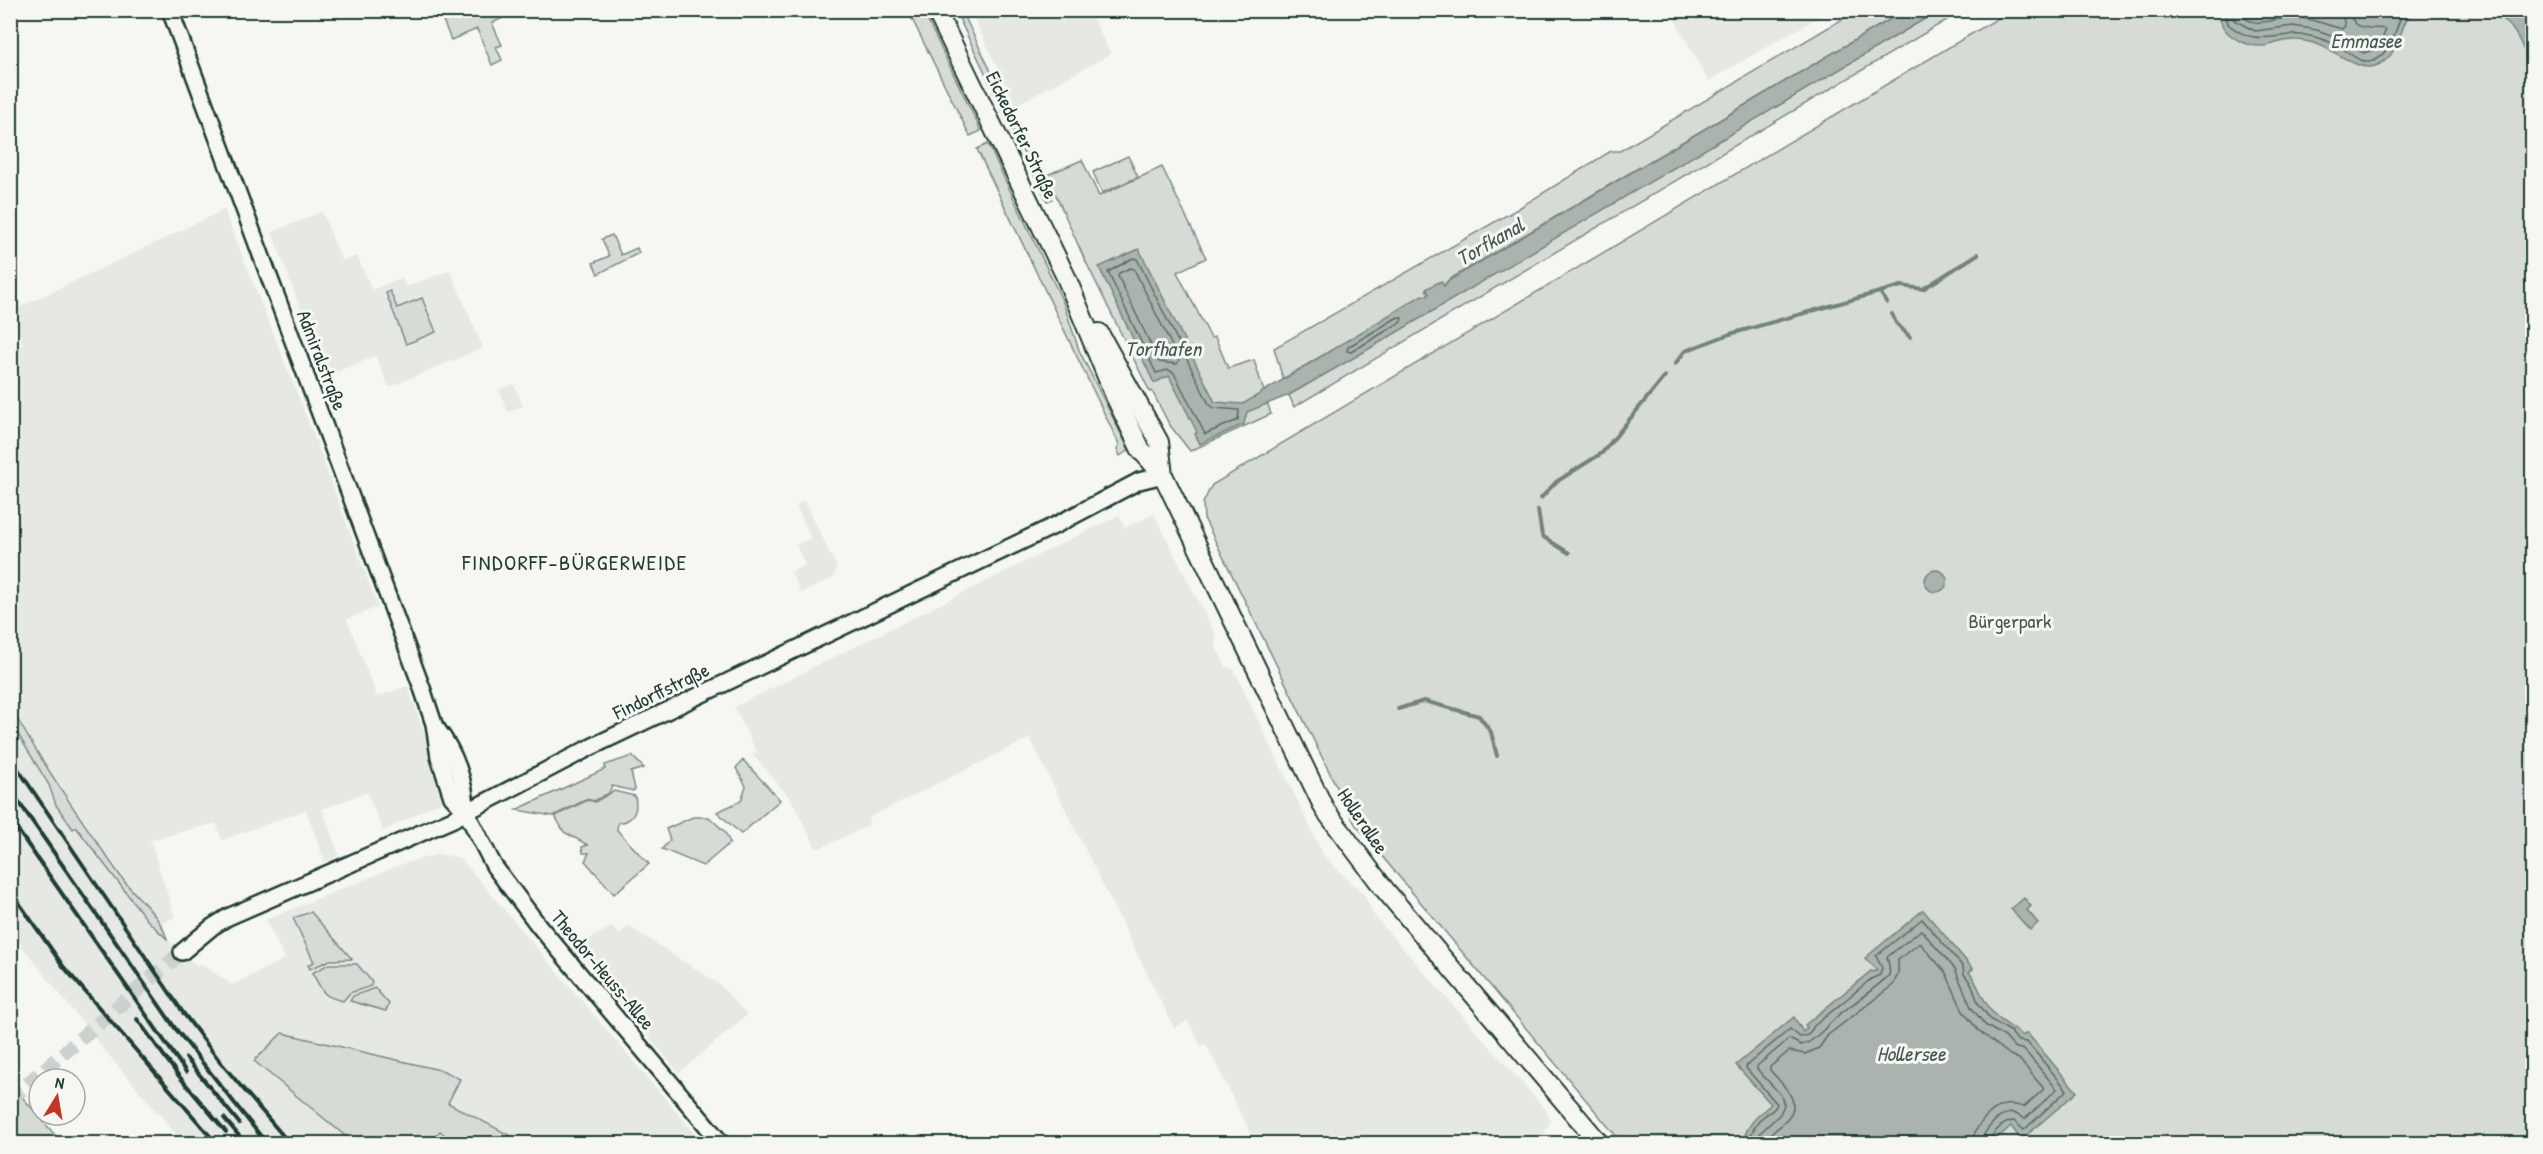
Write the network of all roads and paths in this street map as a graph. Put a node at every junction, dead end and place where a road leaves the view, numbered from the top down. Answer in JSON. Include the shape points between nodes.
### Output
{"nodes":[{"id":1,"x":170,"y":10,"type":"edge"},
{"id":2,"x":936,"y":10,"type":"edge"},
{"id":3,"x":1163,"y":475,"type":"junction"},
{"id":4,"x":466,"y":812,"type":"junction"},
{"id":5,"x":182,"y":952,"type":"tunnel mouth"},
{"id":6,"x":722,"y":1143,"type":"edge"},
{"id":7,"x":1600,"y":1143,"type":"edge"}],
"edges":[{"from":1,"to":4,"type":"street","name":"Admiralstraße","via":[[434,724],[439,757],[453,797]]},
{"from":2,"to":3,"type":"main road","name":"Eickedorfer Straße","via":[[1067,279],[1141,450]]},
{"from":3,"to":4,"type":"street","name":"Findorffstraße","via":[[1139,481],[1058,524],[589,748]]},
{"from":3,"to":7,"type":"main road","name":"Hollerallee","via":[[1325,810],[1385,890]]},
{"from":4,"to":5,"type":"street","name":"Findorffstraße","via":[[228,917]]},
{"from":4,"to":6,"type":"street","name":"Theodor-Heuss-Allee","via":[[494,866],[532,918]]}]}
